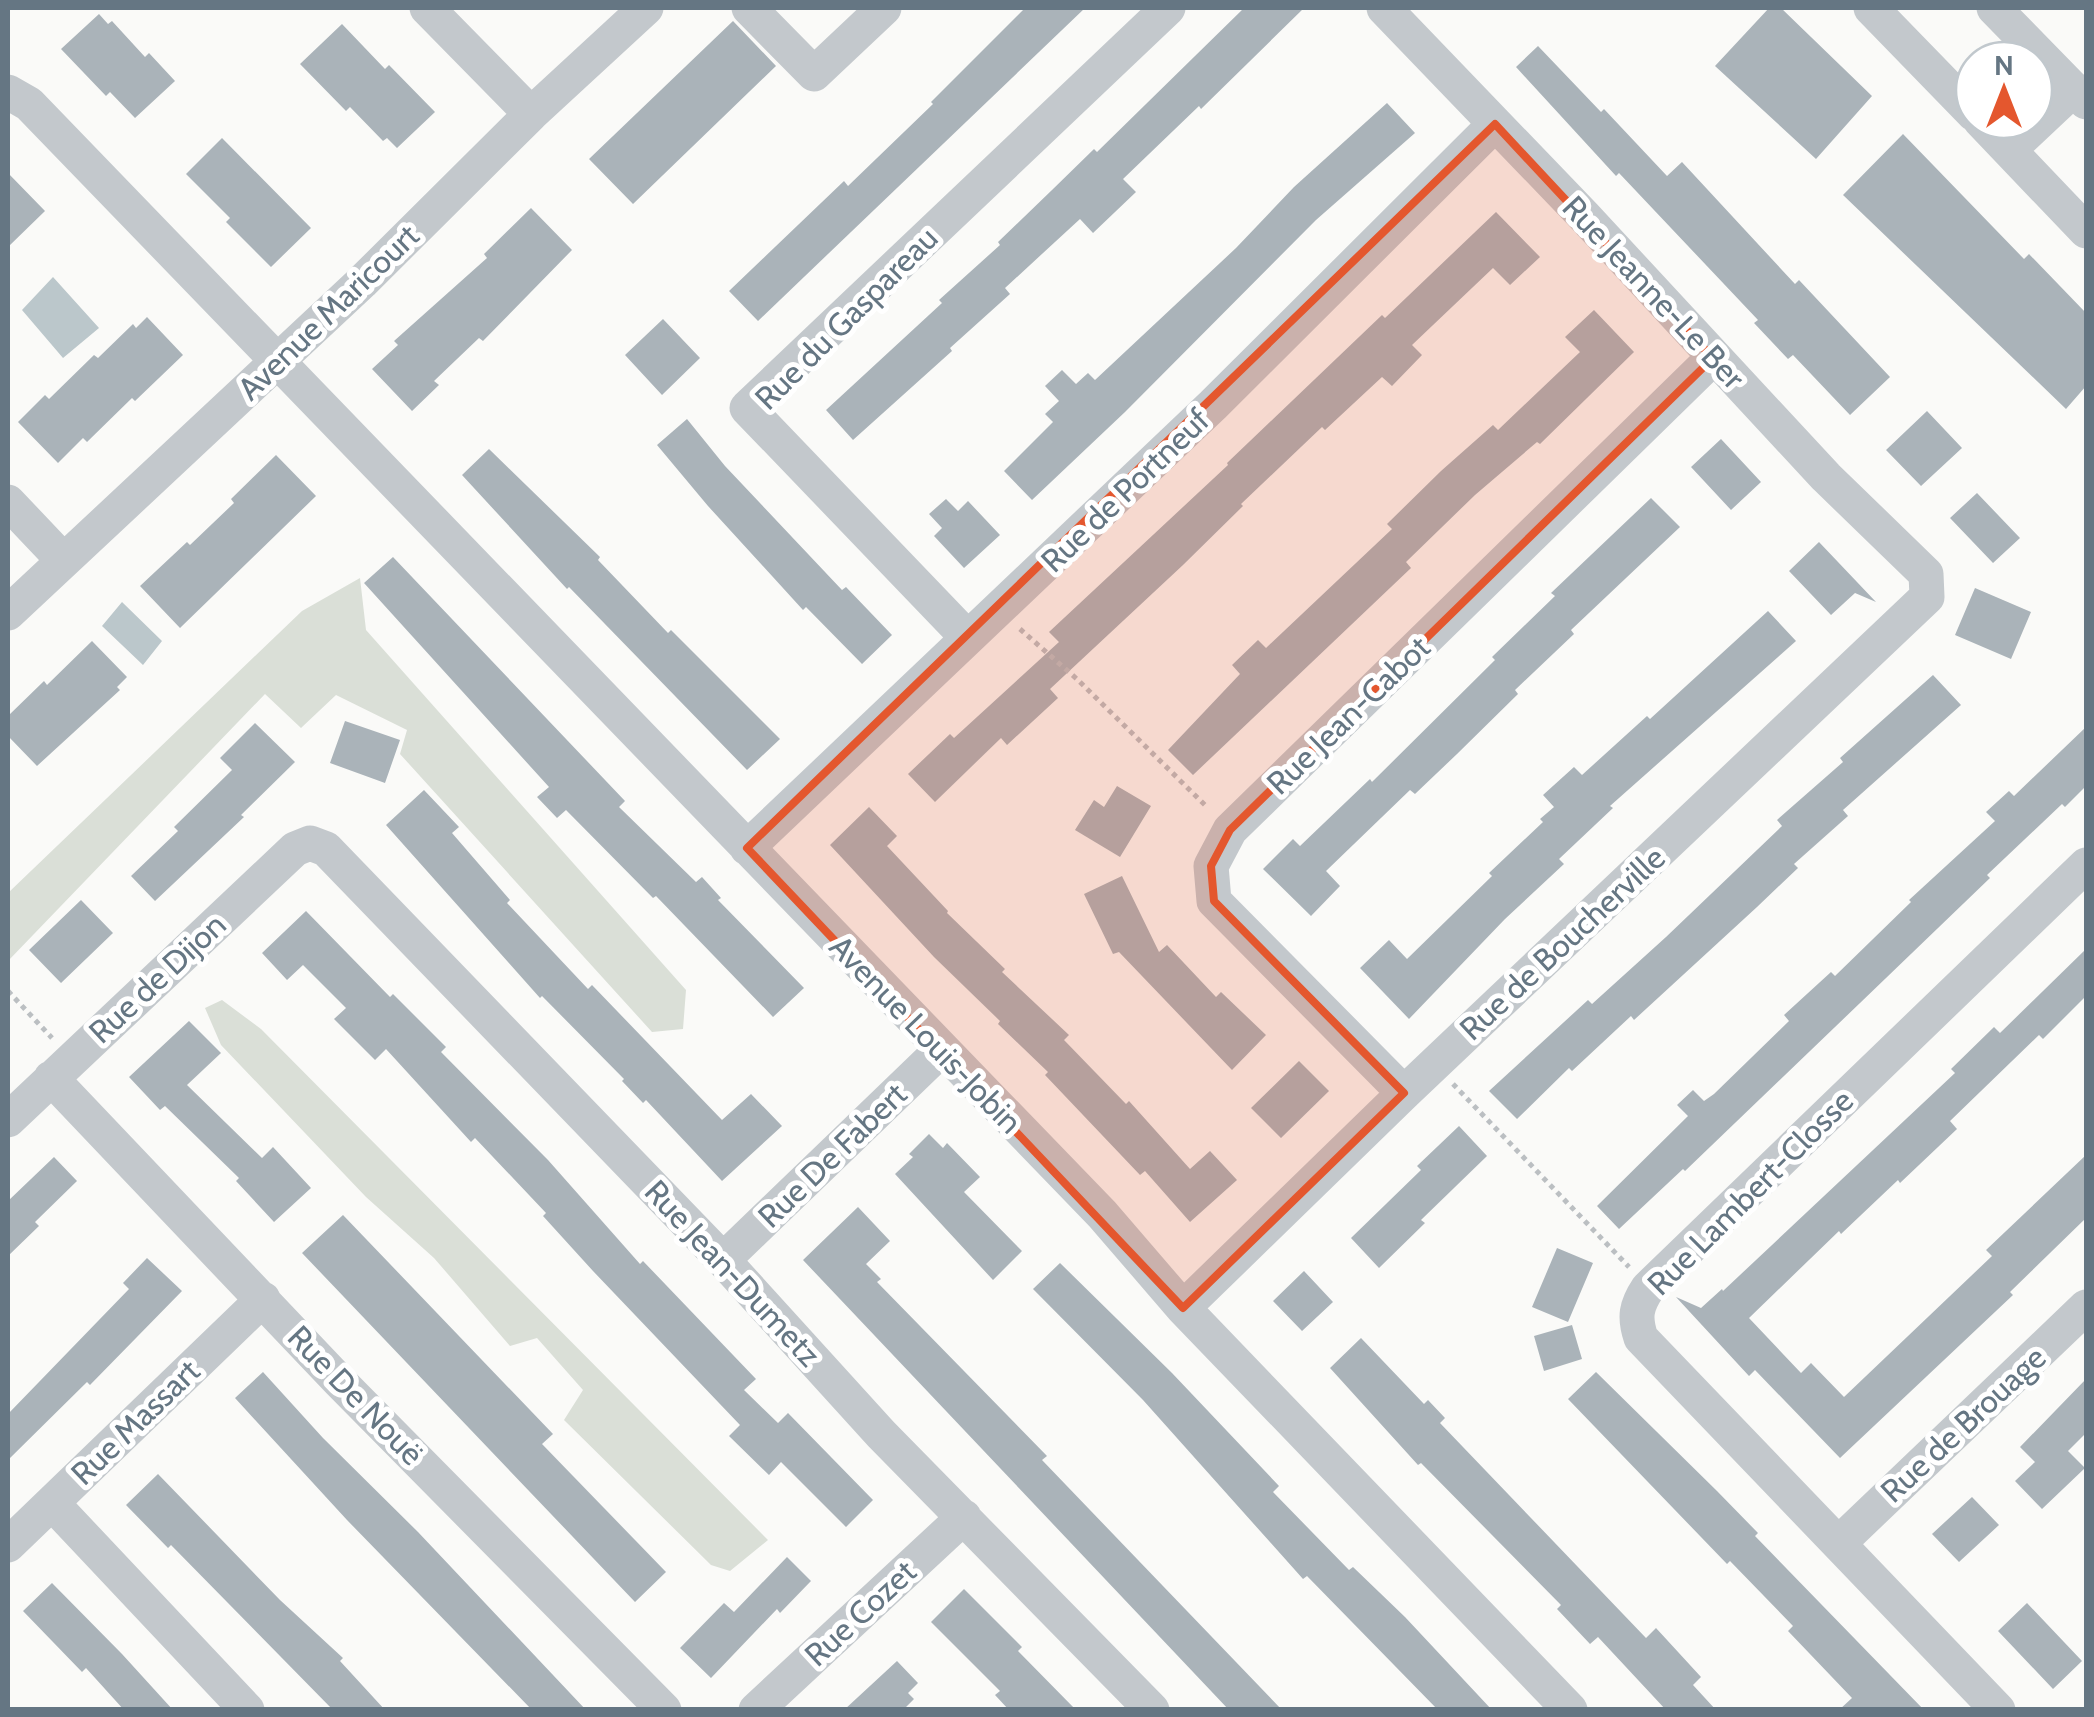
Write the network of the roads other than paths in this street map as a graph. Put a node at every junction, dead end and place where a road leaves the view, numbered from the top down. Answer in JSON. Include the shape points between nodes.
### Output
{"nodes":[{"id":1,"x":427,"y":8,"type":"edge"},
{"id":2,"x":646,"y":8,"type":"edge"},
{"id":3,"x":748,"y":8,"type":"edge"},
{"id":4,"x":884,"y":8,"type":"edge"},
{"id":5,"x":1168,"y":8,"type":"edge"},
{"id":6,"x":1384,"y":8,"type":"edge"},
{"id":7,"x":1871,"y":8,"type":"edge"},
{"id":8,"x":1994,"y":8,"type":"edge"},
{"id":9,"x":8,"y":92,"type":"edge"},
{"id":10,"x":1954,"y":93,"type":"edge"},
{"id":11,"x":2080,"y":95,"type":"edge"},
{"id":12,"x":530,"y":114,"type":"junction"},
{"id":13,"x":1495,"y":124,"type":"junction"},
{"id":14,"x":1999,"y":140,"type":"edge"},
{"id":15,"x":2008,"y":150,"type":"junction"},
{"id":16,"x":2086,"y":231,"type":"edge"},
{"id":17,"x":1714,"y":358,"type":"junction"},
{"id":18,"x":278,"y":362,"type":"junction"},
{"id":19,"x":8,"y":502,"type":"edge"},
{"id":20,"x":63,"y":560,"type":"junction"},
{"id":21,"x":1926,"y":574,"type":"joint"},
{"id":22,"x":8,"y":613,"type":"edge"},
{"id":23,"x":968,"y":638,"type":"junction"},
{"id":24,"x":310,"y":844,"type":"joint"},
{"id":25,"x":747,"y":848,"type":"junction"},
{"id":26,"x":2086,"y":865,"type":"edge"},
{"id":27,"x":941,"y":1050,"type":"junction"},
{"id":28,"x":61,"y":1068,"type":"junction"},
{"id":29,"x":1404,"y":1093,"type":"junction"},
{"id":30,"x":8,"y":1120,"type":"edge"},
{"id":31,"x":723,"y":1260,"type":"junction"},
{"id":32,"x":263,"y":1299,"type":"junction"},
{"id":33,"x":1182,"y":1308,"type":"junction"},
{"id":34,"x":2086,"y":1308,"type":"edge"},
{"id":35,"x":52,"y":1503,"type":"junction"},
{"id":36,"x":964,"y":1518,"type":"junction"},
{"id":37,"x":1840,"y":1542,"type":"junction"},
{"id":38,"x":8,"y":1545,"type":"edge"},
{"id":39,"x":246,"y":1710,"type":"edge"},
{"id":40,"x":664,"y":1710,"type":"edge"},
{"id":41,"x":756,"y":1710,"type":"edge"},
{"id":42,"x":1152,"y":1710,"type":"edge"},
{"id":43,"x":1570,"y":1710,"type":"edge"},
{"id":44,"x":1998,"y":1710,"type":"edge"}],
"edges":[{"from":1,"to":12,"type":"street"},
{"from":2,"to":12,"type":"street","name":"Avenue Maricourt"},
{"from":3,"to":4,"type":"street","via":[[814,74]]},
{"from":5,"to":23,"type":"street","name":"Rue du Gaspareau","via":[[747,408]]},
{"from":6,"to":13,"type":"street","name":"Rue Jeanne-Le Ber"},
{"from":7,"to":10,"type":"street"},
{"from":8,"to":11,"type":"street"},
{"from":9,"to":18,"type":"street","name":"Avenue Louis-Jobin","via":[[29,104]]},
{"from":11,"to":15,"type":"street"},
{"from":12,"to":18,"type":"street","name":"Avenue Maricourt"},
{"from":13,"to":17,"type":"street","name":"Rue Jeanne-Le Ber"},
{"from":13,"to":23,"type":"street","name":"Rue de Portneuf"},
{"from":14,"to":15,"type":"street"},
{"from":15,"to":16,"type":"street"},
{"from":17,"to":21,"type":"street","name":"Rue Jeanne-Le Ber"},
{"from":17,"to":29,"type":"street","name":"Rue Jean-Cabot","via":[[1230,830],[1212,866],[1214,901]]},
{"from":18,"to":20,"type":"street","name":"Avenue Maricourt"},
{"from":18,"to":25,"type":"street","name":"Avenue Louis-Jobin"},
{"from":19,"to":20,"type":"street"},
{"from":20,"to":22,"type":"street","name":"Avenue Maricourt"},
{"from":21,"to":29,"type":"street","name":"Rue de Boucherville","via":[[1927,597]]},
{"from":23,"to":25,"type":"street","name":"Rue de Portneuf"},
{"from":24,"to":28,"type":"street","name":"Rue de Dijon","via":[[295,850]]},
{"from":24,"to":31,"type":"street","name":"Rue Jean-Dumetz","via":[[326,849]]},
{"from":25,"to":27,"type":"street","name":"Avenue Louis-Jobin"},
{"from":26,"to":37,"type":"street","name":"Rue Lambert-Closse","via":[[1638,1303],[1641,1338]]},
{"from":27,"to":31,"type":"street","name":"Rue De Fabert"},
{"from":27,"to":33,"type":"street","name":"Avenue Louis-Jobin","via":[[1102,1214]]},
{"from":28,"to":30,"type":"street","name":"Rue de Dijon"},
{"from":28,"to":32,"type":"street","name":"Rue De Nouë"},
{"from":29,"to":33,"type":"street","name":"Rue de Boucherville"},
{"from":31,"to":36,"type":"street","name":"Rue Jean-Dumetz"},
{"from":32,"to":35,"type":"street","name":"Rue Massart"},
{"from":32,"to":40,"type":"street","name":"Rue De Nouë"},
{"from":33,"to":43,"type":"street","name":"Avenue Louis-Jobin"},
{"from":34,"to":37,"type":"street","name":"Rue de Brouage"},
{"from":35,"to":38,"type":"street","name":"Rue Massart"},
{"from":35,"to":39,"type":"street"},
{"from":36,"to":41,"type":"street","name":"Rue Cozet"},
{"from":36,"to":42,"type":"street","name":"Rue Jean-Dumetz"},
{"from":37,"to":44,"type":"street","name":"Rue Lambert-Closse"}]}
